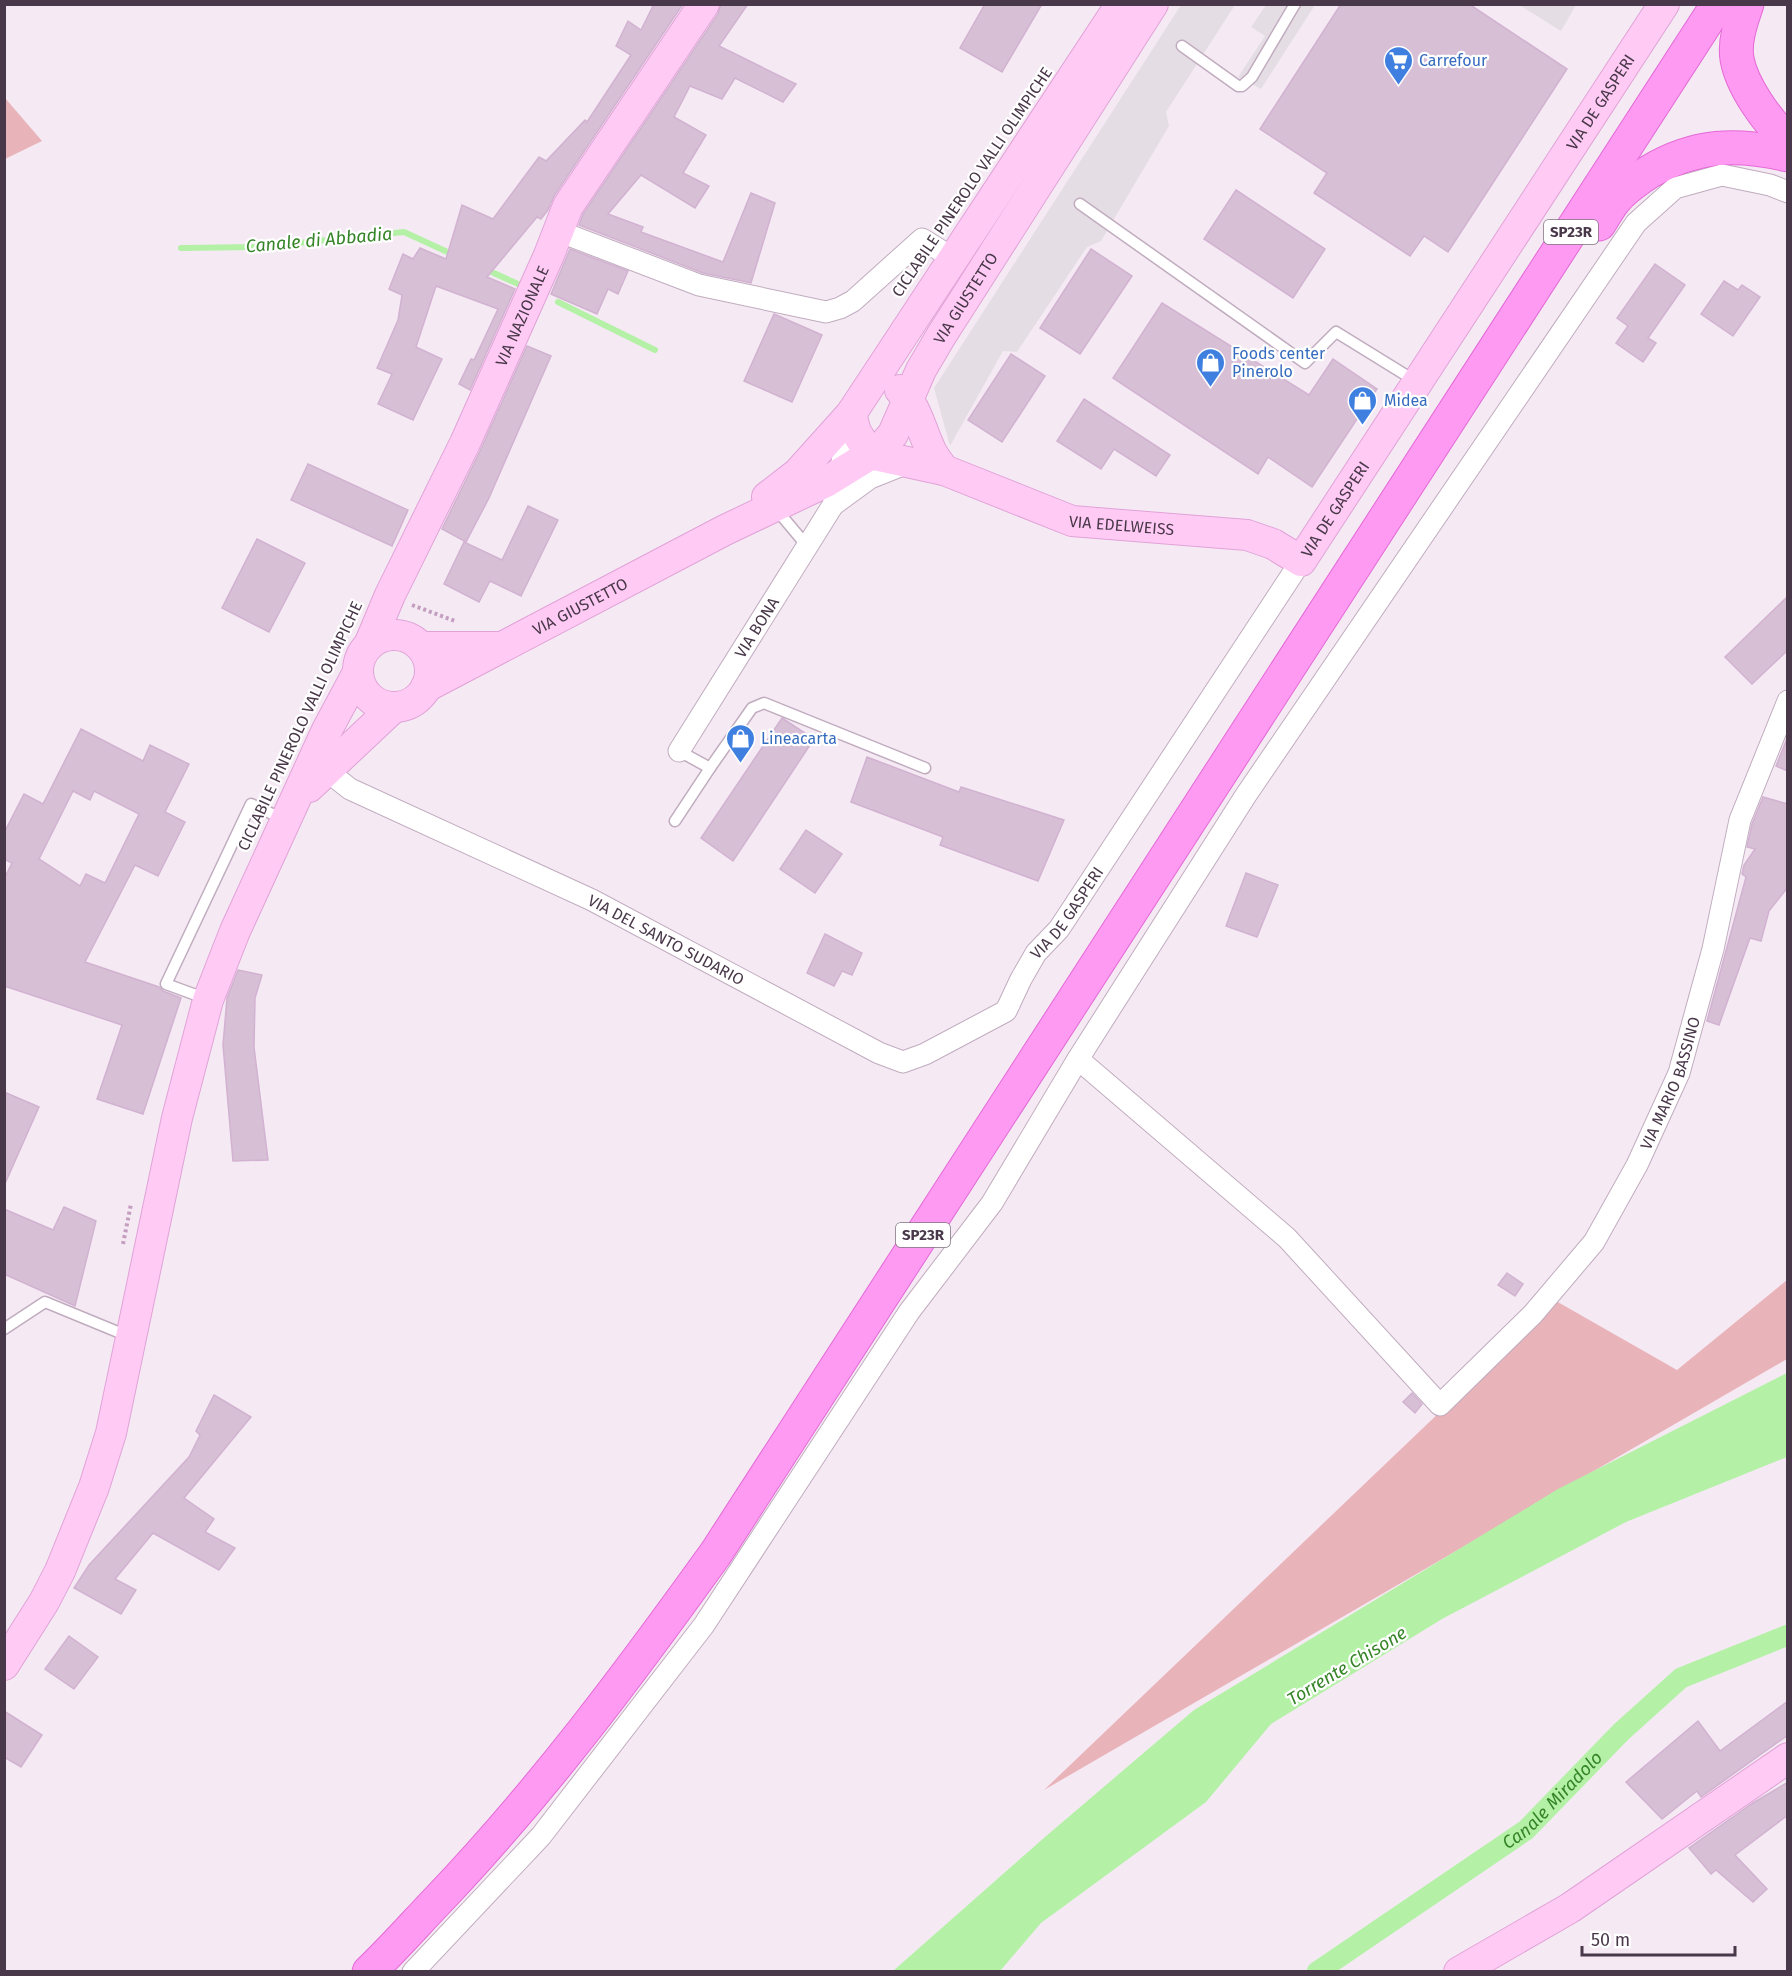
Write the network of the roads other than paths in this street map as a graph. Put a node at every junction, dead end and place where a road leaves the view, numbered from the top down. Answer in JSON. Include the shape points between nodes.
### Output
{"nodes":[{"id":1,"x":704,"y":4,"type":"edge"},
{"id":2,"x":1121,"y":4,"type":"edge"},
{"id":3,"x":1153,"y":4,"type":"edge"},
{"id":4,"x":1295,"y":4,"type":"edge"},
{"id":5,"x":1664,"y":4,"type":"edge"},
{"id":6,"x":1718,"y":4,"type":"edge"},
{"id":7,"x":1747,"y":4,"type":"edge"},
{"id":8,"x":1182,"y":46,"type":"dead end"},
{"id":9,"x":1788,"y":141,"type":"edge"},
{"id":10,"x":1788,"y":155,"type":"edge"},
{"id":11,"x":1788,"y":192,"type":"edge"},
{"id":12,"x":1080,"y":204,"type":"dead end"},
{"id":13,"x":558,"y":231,"type":"junction"},
{"id":14,"x":954,"y":259,"type":"junction"},
{"id":15,"x":881,"y":371,"type":"junction"},
{"id":16,"x":1417,"y":382,"type":"junction"},
{"id":17,"x":909,"y":398,"type":"junction"},
{"id":18,"x":852,"y":414,"type":"junction"},
{"id":19,"x":870,"y":454,"type":"junction"},
{"id":20,"x":1425,"y":459,"type":"junction"},
{"id":21,"x":910,"y":462,"type":"junction"},
{"id":22,"x":944,"y":470,"type":"junction"},
{"id":23,"x":842,"y":472,"type":"junction"},
{"id":24,"x":833,"y":506,"type":"junction"},
{"id":25,"x":773,"y":507,"type":"junction"},
{"id":26,"x":725,"y":530,"type":"junction"},
{"id":27,"x":807,"y":546,"type":"junction"},
{"id":28,"x":1301,"y":561,"type":"junction"},
{"id":29,"x":398,"y":591,"type":"junction"},
{"id":30,"x":416,"y":642,"type":"junction"},
{"id":31,"x":499,"y":647,"type":"junction"},
{"id":32,"x":363,"y":658,"type":"junction"},
{"id":33,"x":426,"y":687,"type":"junction"},
{"id":34,"x":1788,"y":700,"type":"edge"},
{"id":35,"x":394,"y":707,"type":"junction"},
{"id":36,"x":679,"y":751,"type":"joint"},
{"id":37,"x":710,"y":768,"type":"junction"},
{"id":38,"x":925,"y":768,"type":"dead end"},
{"id":39,"x":326,"y":770,"type":"junction"},
{"id":40,"x":291,"y":810,"type":"junction"},
{"id":41,"x":675,"y":821,"type":"dead end"},
{"id":42,"x":208,"y":1000,"type":"junction"},
{"id":43,"x":1006,"y":1011,"type":"joint"},
{"id":44,"x":1078,"y":1059,"type":"junction"},
{"id":45,"x":4,"y":1329,"type":"edge"},
{"id":46,"x":130,"y":1337,"type":"junction"},
{"id":47,"x":4,"y":1665,"type":"edge"},
{"id":48,"x":1788,"y":1758,"type":"edge"},
{"id":49,"x":369,"y":1971,"type":"edge"},
{"id":50,"x":413,"y":1971,"type":"edge"},
{"id":51,"x":1460,"y":1971,"type":"edge"}],
"edges":[{"from":1,"to":13,"type":"main road","name":"VIA NAZIONALE","via":[[568,206]]},
{"from":2,"to":14,"type":"main road","name":"VIA GIUSTETTO"},
{"from":3,"to":17,"type":"main road","name":"VIA GIUSTETTO","via":[[947,326]]},
{"from":4,"to":8,"type":"lane","via":[[1252,77],[1242,86]]},
{"from":5,"to":16,"type":"main road","name":"VIA DE GASPERI"},
{"from":6,"to":20,"type":"main road","number":"SP23R"},
{"from":7,"to":9,"type":"main road","via":[[1738,32],[1737,59],[1749,92]]},
{"from":10,"to":20,"type":"main road","via":[[1716,147],[1684,153],[1635,180],[1615,200],[1495,382]]},
{"from":11,"to":44,"type":"street","via":[[1722,175],[1675,188],[1636,223],[1246,795]]},
{"from":12,"to":16,"type":"lane","via":[[1305,363],[1336,332]]},
{"from":13,"to":14,"type":"street","via":[[699,285],[826,312],[853,301],[922,239]]},
{"from":13,"to":29,"type":"main road","name":"VIA NAZIONALE"},
{"from":14,"to":15,"type":"main road","name":"VIA GIUSTETTO"},
{"from":15,"to":17,"type":"main road"},
{"from":15,"to":18,"type":"main road","name":"VIA GIUSTETTO"},
{"from":16,"to":28,"type":"main road","name":"VIA DE GASPERI"},
{"from":17,"to":19,"type":"main road","name":"VIA GIUSTETTO","via":[[892,434]]},
{"from":17,"to":22,"type":"main road","via":[[930,449]]},
{"from":18,"to":19,"type":"main road","via":[[856,432]]},
{"from":18,"to":23,"type":"street"},
{"from":18,"to":26,"type":"main road","name":"VIA GIUSTETTO","via":[[798,473]]},
{"from":19,"to":21,"type":"main road","name":"VIA EDELWEISS"},
{"from":19,"to":23,"type":"main road","name":"VIA GIUSTETTO"},
{"from":20,"to":49,"type":"main road","number":"SP23R","via":[[716,1553],[554,1771],[490,1845]]},
{"from":21,"to":22,"type":"main road","name":"VIA EDELWEISS"},
{"from":21,"to":24,"type":"street","via":[[870,478]]},
{"from":22,"to":28,"type":"main road","name":"VIA EDELWEISS","via":[[1072,521],[1247,535],[1273,544]]},
{"from":23,"to":24,"type":"street"},
{"from":23,"to":25,"type":"main road","name":"VIA GIUSTETTO"},
{"from":24,"to":27,"type":"street","name":"VIA BONA"},
{"from":25,"to":26,"type":"main road","name":"VIA GIUSTETTO"},
{"from":25,"to":27,"type":"lane"},
{"from":26,"to":31,"type":"main road","name":"VIA GIUSTETTO"},
{"from":27,"to":36,"type":"street","name":"VIA BONA"},
{"from":28,"to":43,"type":"street","name":"VIA DE GASPERI","via":[[1059,929],[1036,953]]},
{"from":29,"to":30,"type":"main road","via":[[397,613]]},
{"from":29,"to":32,"type":"main road","name":"VIA NAZIONALE","via":[[390,595]]},
{"from":30,"to":31,"type":"main road","name":"VIA GIUSTETTO"},
{"from":30,"to":32,"type":"main road","via":[[388,635],[378,638]]},
{"from":30,"to":33,"type":"main road","via":[[430,666]]},
{"from":31,"to":33,"type":"main road","name":"VIA GIUSTETTO"},
{"from":32,"to":35,"type":"main road","via":[[360,682],[365,692],[373,700]]},
{"from":32,"to":40,"type":"main road","name":"VIA NAZIONALE"},
{"from":33,"to":35,"type":"main road","via":[[413,702]]},
{"from":34,"to":44,"type":"street","name":"VIA MARIO BASSINO","via":[[1740,820],[1713,950],[1679,1073],[1637,1165],[1594,1242],[1533,1314],[1440,1405],[1287,1238]]},
{"from":35,"to":39,"type":"main road"},
{"from":36,"to":37,"type":"lane"},
{"from":37,"to":38,"type":"lane","via":[[753,708],[764,703]]},
{"from":37,"to":41,"type":"lane"},
{"from":39,"to":40,"type":"main road"},
{"from":39,"to":43,"type":"street","name":"VIA DEL SANTO SUDARIO","via":[[350,789],[592,900],[879,1053],[903,1062]]},
{"from":40,"to":42,"type":"main road","name":"VIA NAZIONALE"},
{"from":40,"to":42,"type":"lane","via":[[251,804],[166,984]]},
{"from":42,"to":46,"type":"main road","name":"VIA NAZIONALE","via":[[177,1118]]},
{"from":44,"to":50,"type":"street","via":[[992,1203],[909,1312],[704,1624],[541,1836]]},
{"from":45,"to":46,"type":"lane","via":[[45,1302]]},
{"from":46,"to":47,"type":"main road","name":"VIA NAZIONALE","via":[[111,1433],[84,1514],[44,1602]]},
{"from":48,"to":51,"type":"main road","via":[[1570,1908]]}]}
